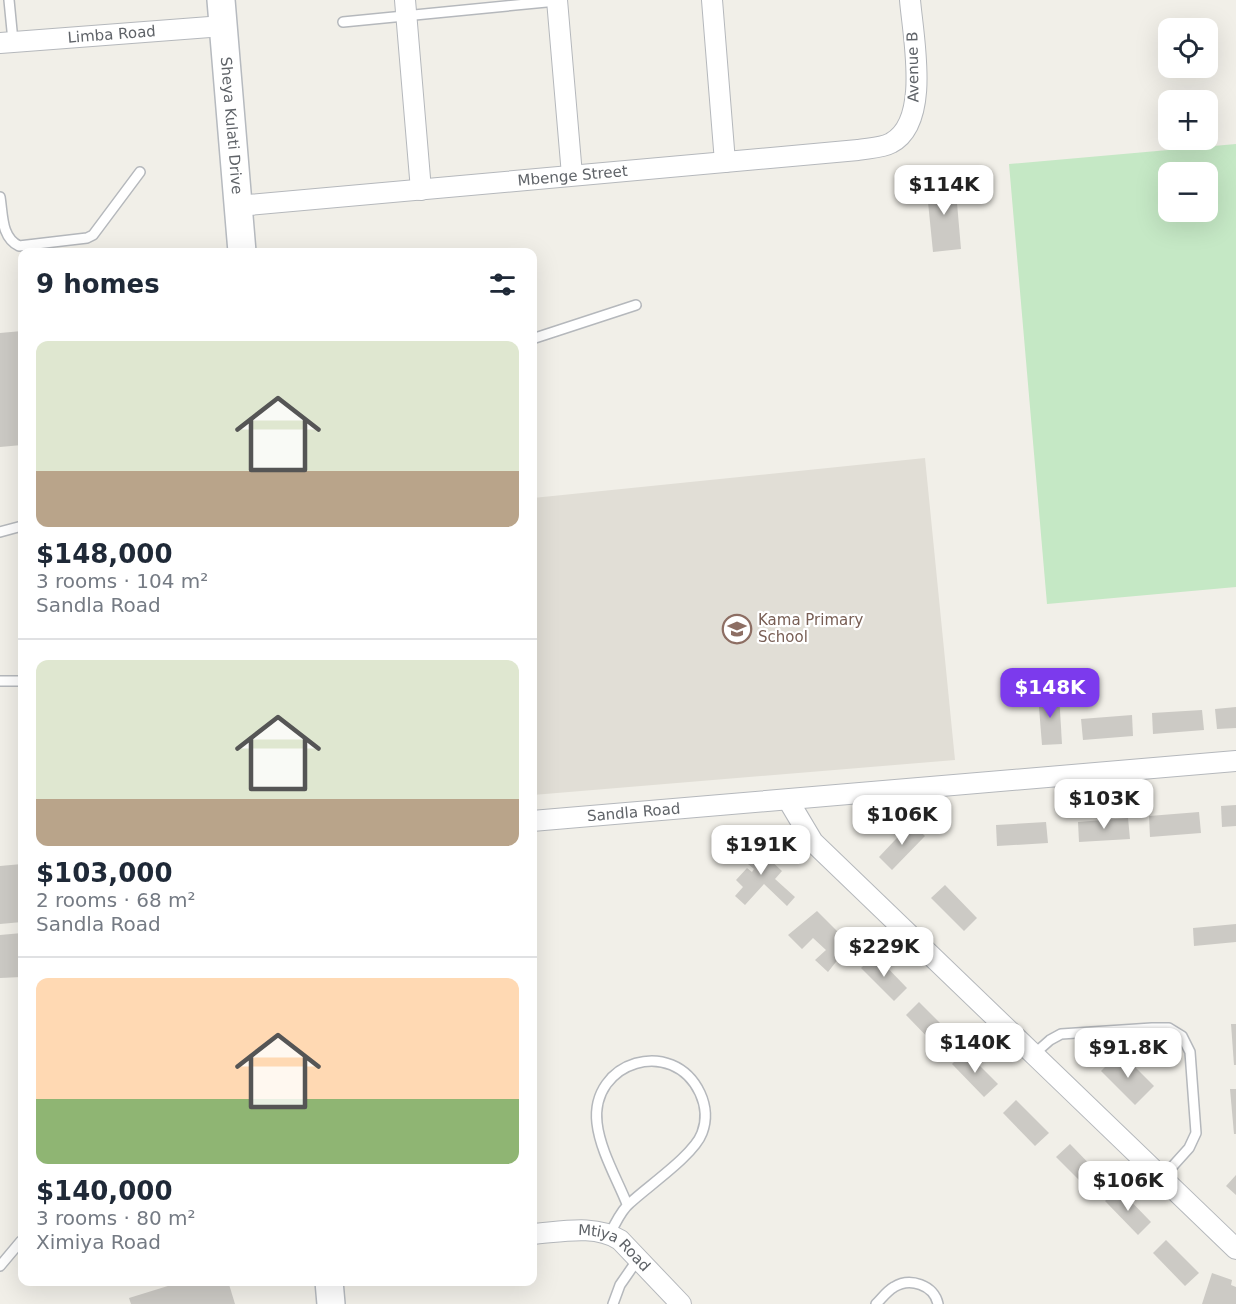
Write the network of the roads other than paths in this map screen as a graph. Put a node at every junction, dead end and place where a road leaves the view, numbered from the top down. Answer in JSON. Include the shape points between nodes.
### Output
{"nodes":[{"id":1,"x":9,"y":0,"type":"edge"},
{"id":2,"x":712,"y":0,"type":"edge"},
{"id":3,"x":910,"y":0,"type":"edge"},
{"id":4,"x":557,"y":1,"type":"edge"},
{"id":5,"x":406,"y":8,"type":"edge"},
{"id":6,"x":222,"y":13,"type":"edge"},
{"id":7,"x":343,"y":22,"type":"dead end"},
{"id":8,"x":7,"y":42,"type":"edge"},
{"id":9,"x":903,"y":132,"type":"joint"},
{"id":10,"x":725,"y":162,"type":"junction"},
{"id":11,"x":140,"y":172,"type":"dead end"},
{"id":12,"x":572,"y":175,"type":"junction"},
{"id":13,"x":421,"y":190,"type":"junction"},
{"id":14,"x":0,"y":197,"type":"edge"},
{"id":15,"x":238,"y":206,"type":"junction"},
{"id":16,"x":242,"y":248,"type":"edge"},
{"id":17,"x":636,"y":305,"type":"dead end"},
{"id":18,"x":537,"y":337,"type":"edge"},
{"id":19,"x":18,"y":527,"type":"edge"},
{"id":20,"x":0,"y":532,"type":"edge"},
{"id":21,"x":0,"y":681,"type":"edge"},
{"id":22,"x":18,"y":681,"type":"edge"},
{"id":23,"x":1236,"y":761,"type":"edge"},
{"id":24,"x":788,"y":800,"type":"junction"},
{"id":25,"x":537,"y":821,"type":"edge"},
{"id":26,"x":1033,"y":1055,"type":"junction"},
{"id":27,"x":1162,"y":1178,"type":"junction"},
{"id":28,"x":627,"y":1204,"type":"junction"},
{"id":29,"x":610,"y":1233,"type":"junction"},
{"id":30,"x":537,"y":1234,"type":"edge"},
{"id":31,"x":18,"y":1245,"type":"edge"},
{"id":32,"x":1236,"y":1249,"type":"edge"},
{"id":33,"x":638,"y":1259,"type":"junction"},
{"id":34,"x":0,"y":1266,"type":"edge"},
{"id":35,"x":329,"y":1286,"type":"edge"},
{"id":36,"x":330,"y":1304,"type":"edge"},
{"id":37,"x":613,"y":1304,"type":"edge"},
{"id":38,"x":681,"y":1304,"type":"edge"},
{"id":39,"x":876,"y":1304,"type":"edge"},
{"id":40,"x":938,"y":1304,"type":"edge"}],
"edges":[{"from":1,"to":8,"type":"lane"},
{"from":2,"to":10,"type":"street"},
{"from":3,"to":9,"type":"street","name":"Avenue B","via":[[915,105]]},
{"from":4,"to":5,"type":"lane"},
{"from":4,"to":12,"type":"street"},
{"from":5,"to":7,"type":"lane"},
{"from":5,"to":13,"type":"street"},
{"from":6,"to":8,"type":"street","name":"Limba Road"},
{"from":6,"to":15,"type":"street","name":"Sheya Kulati Drive"},
{"from":9,"to":10,"type":"street","name":"Mbenge Street","via":[[891,143],[874,147]]},
{"from":10,"to":12,"type":"street","name":"Mbenge Street"},
{"from":11,"to":14,"type":"lane","via":[[87,238],[19,246],[6,237]]},
{"from":12,"to":13,"type":"street","name":"Mbenge Street"},
{"from":13,"to":15,"type":"street","name":"Mbenge Street"},
{"from":15,"to":16,"type":"street","name":"Sheya Kulati Drive"},
{"from":17,"to":18,"type":"lane"},
{"from":19,"to":20,"type":"lane"},
{"from":21,"to":22,"type":"lane"},
{"from":23,"to":24,"type":"street","name":"Sandla Road"},
{"from":24,"to":25,"type":"street","name":"Sandla Road"},
{"from":24,"to":26,"type":"street","via":[[813,842]]},
{"from":26,"to":27,"type":"street"},
{"from":26,"to":27,"type":"lane","via":[[1062,1034],[1152,1028],[1169,1029],[1182,1036],[1190,1052],[1196,1132],[1189,1148]]},
{"from":27,"to":32,"type":"street"},
{"from":28,"to":28,"type":"lane","via":[[694,1146],[703,1132],[705,1113],[699,1091],[680,1069],[670,1064],[655,1061],[625,1066],[603,1088],[597,1107],[597,1124]]},
{"from":28,"to":29,"type":"lane"},
{"from":29,"to":30,"type":"street","name":"Mtiya Road"},
{"from":29,"to":33,"type":"street","name":"Mtiya Road"},
{"from":31,"to":34,"type":"lane"},
{"from":33,"to":37,"type":"lane","via":[[620,1285]]},
{"from":33,"to":38,"type":"street","name":"Mtiya Road"},
{"from":35,"to":36,"type":"street"},
{"from":39,"to":40,"type":"lane","via":[[891,1288],[910,1282],[926,1287]]}]}
